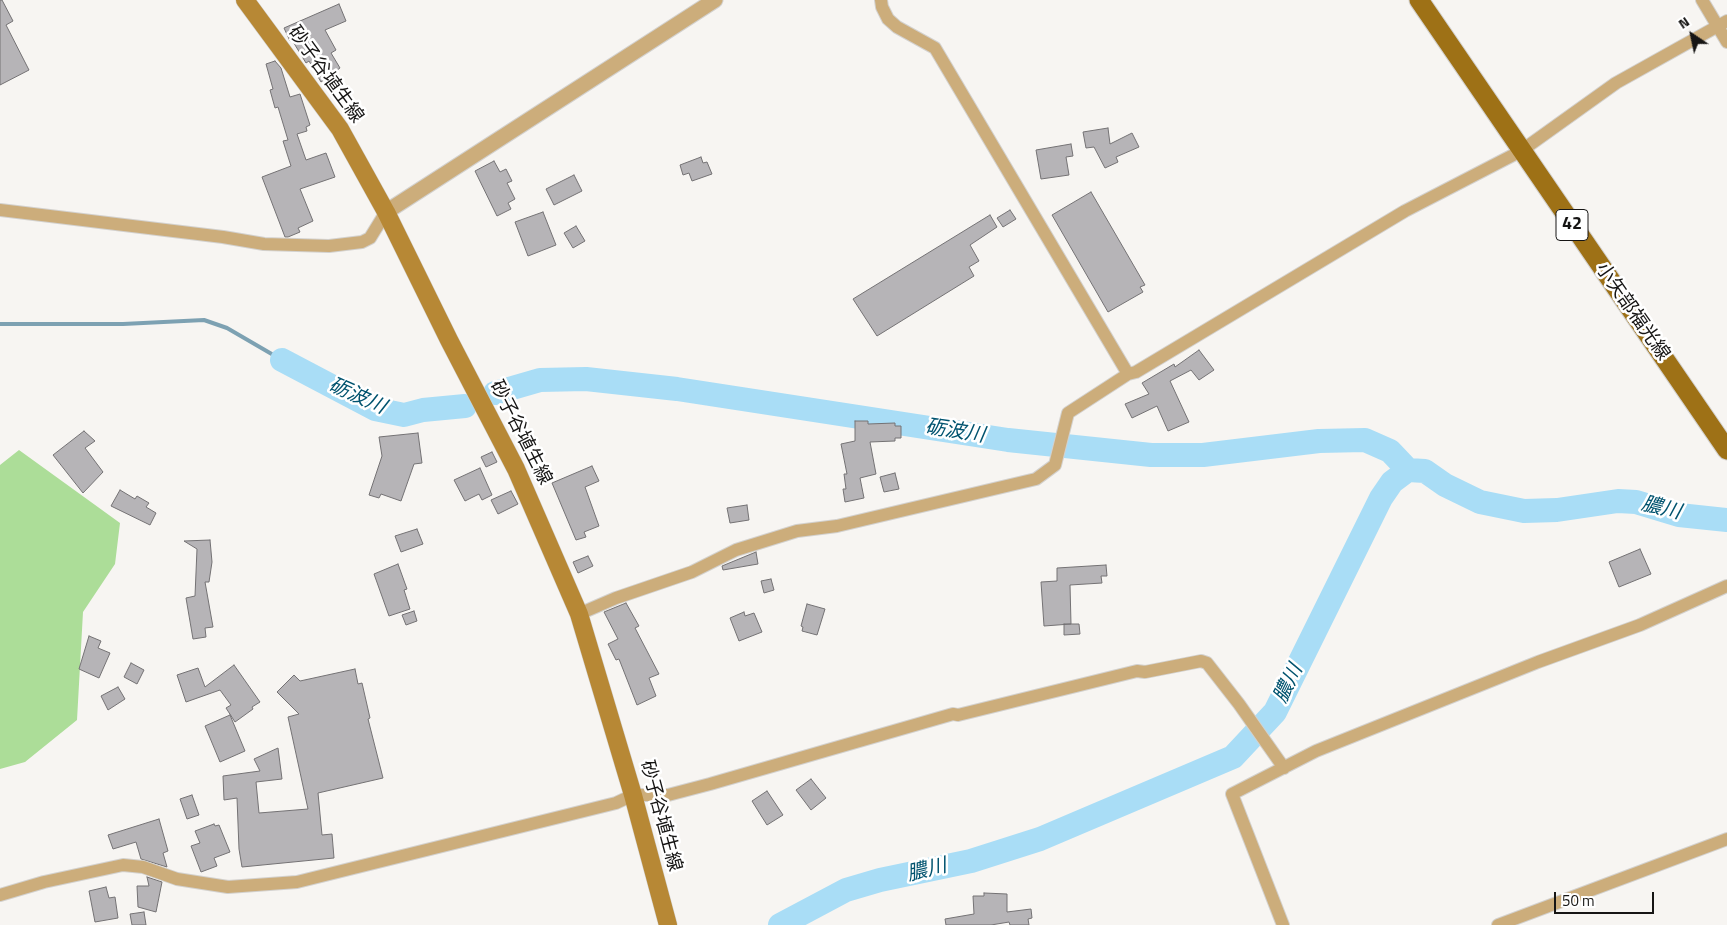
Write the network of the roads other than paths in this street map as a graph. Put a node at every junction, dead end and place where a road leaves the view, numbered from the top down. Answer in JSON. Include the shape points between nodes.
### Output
{"nodes":[{"id":1,"x":245,"y":0,"type":"edge"},
{"id":2,"x":715,"y":0,"type":"edge"},
{"id":3,"x":881,"y":0,"type":"edge"},
{"id":4,"x":1419,"y":0,"type":"edge"},
{"id":5,"x":1702,"y":0,"type":"edge"},
{"id":6,"x":1723,"y":24,"type":"edge"},
{"id":7,"x":1727,"y":42,"type":"edge"},
{"id":8,"x":1521,"y":151,"type":"junction"},
{"id":9,"x":0,"y":210,"type":"edge"},
{"id":10,"x":386,"y":212,"type":"junction"},
{"id":11,"x":1128,"y":374,"type":"junction"},
{"id":12,"x":1727,"y":450,"type":"edge"},
{"id":13,"x":1727,"y":586,"type":"edge"},
{"id":14,"x":579,"y":614,"type":"junction"},
{"id":15,"x":1282,"y":766,"type":"junction"},
{"id":16,"x":633,"y":795,"type":"junction"},
{"id":17,"x":1727,"y":839,"type":"edge"},
{"id":18,"x":0,"y":895,"type":"edge"},
{"id":19,"x":668,"y":925,"type":"edge"},
{"id":20,"x":1283,"y":925,"type":"edge"},
{"id":21,"x":1498,"y":925,"type":"edge"}],
"edges":[{"from":1,"to":10,"type":"main road","name":"砂子谷埴生線","via":[[340,128]]},
{"from":2,"to":10,"type":"street"},
{"from":3,"to":11,"type":"street","via":[[888,19],[896,27],[935,48]]},
{"from":4,"to":8,"type":"main road","name":"小矢部福光線","number":"42"},
{"from":5,"to":6,"type":"street"},
{"from":6,"to":7,"type":"street"},
{"from":6,"to":8,"type":"street","via":[[1616,83]]},
{"from":8,"to":11,"type":"street","via":[[1404,211]]},
{"from":8,"to":12,"type":"main road","name":"小矢部福光線","number":"42"},
{"from":9,"to":10,"type":"street","via":[[264,244],[329,246],[370,238]]},
{"from":10,"to":14,"type":"main road","name":"砂子谷埴生線","via":[[516,469]]},
{"from":11,"to":14,"type":"street","via":[[1068,413],[1055,464],[1036,479],[837,526],[797,531],[736,550],[692,572]]},
{"from":13,"to":15,"type":"street","via":[[1640,625],[1538,662]]},
{"from":14,"to":16,"type":"main road","name":"砂子谷埴生線"},
{"from":15,"to":16,"type":"street","via":[[1239,704],[1207,663],[1201,661],[1137,671],[953,714],[668,795]]},
{"from":15,"to":20,"type":"street","via":[[1232,794]]},
{"from":16,"to":18,"type":"street","via":[[616,803],[297,882],[228,887],[177,879],[142,867],[123,865]]},
{"from":16,"to":19,"type":"main road","name":"砂子谷埴生線"},
{"from":17,"to":21,"type":"street"}]}
